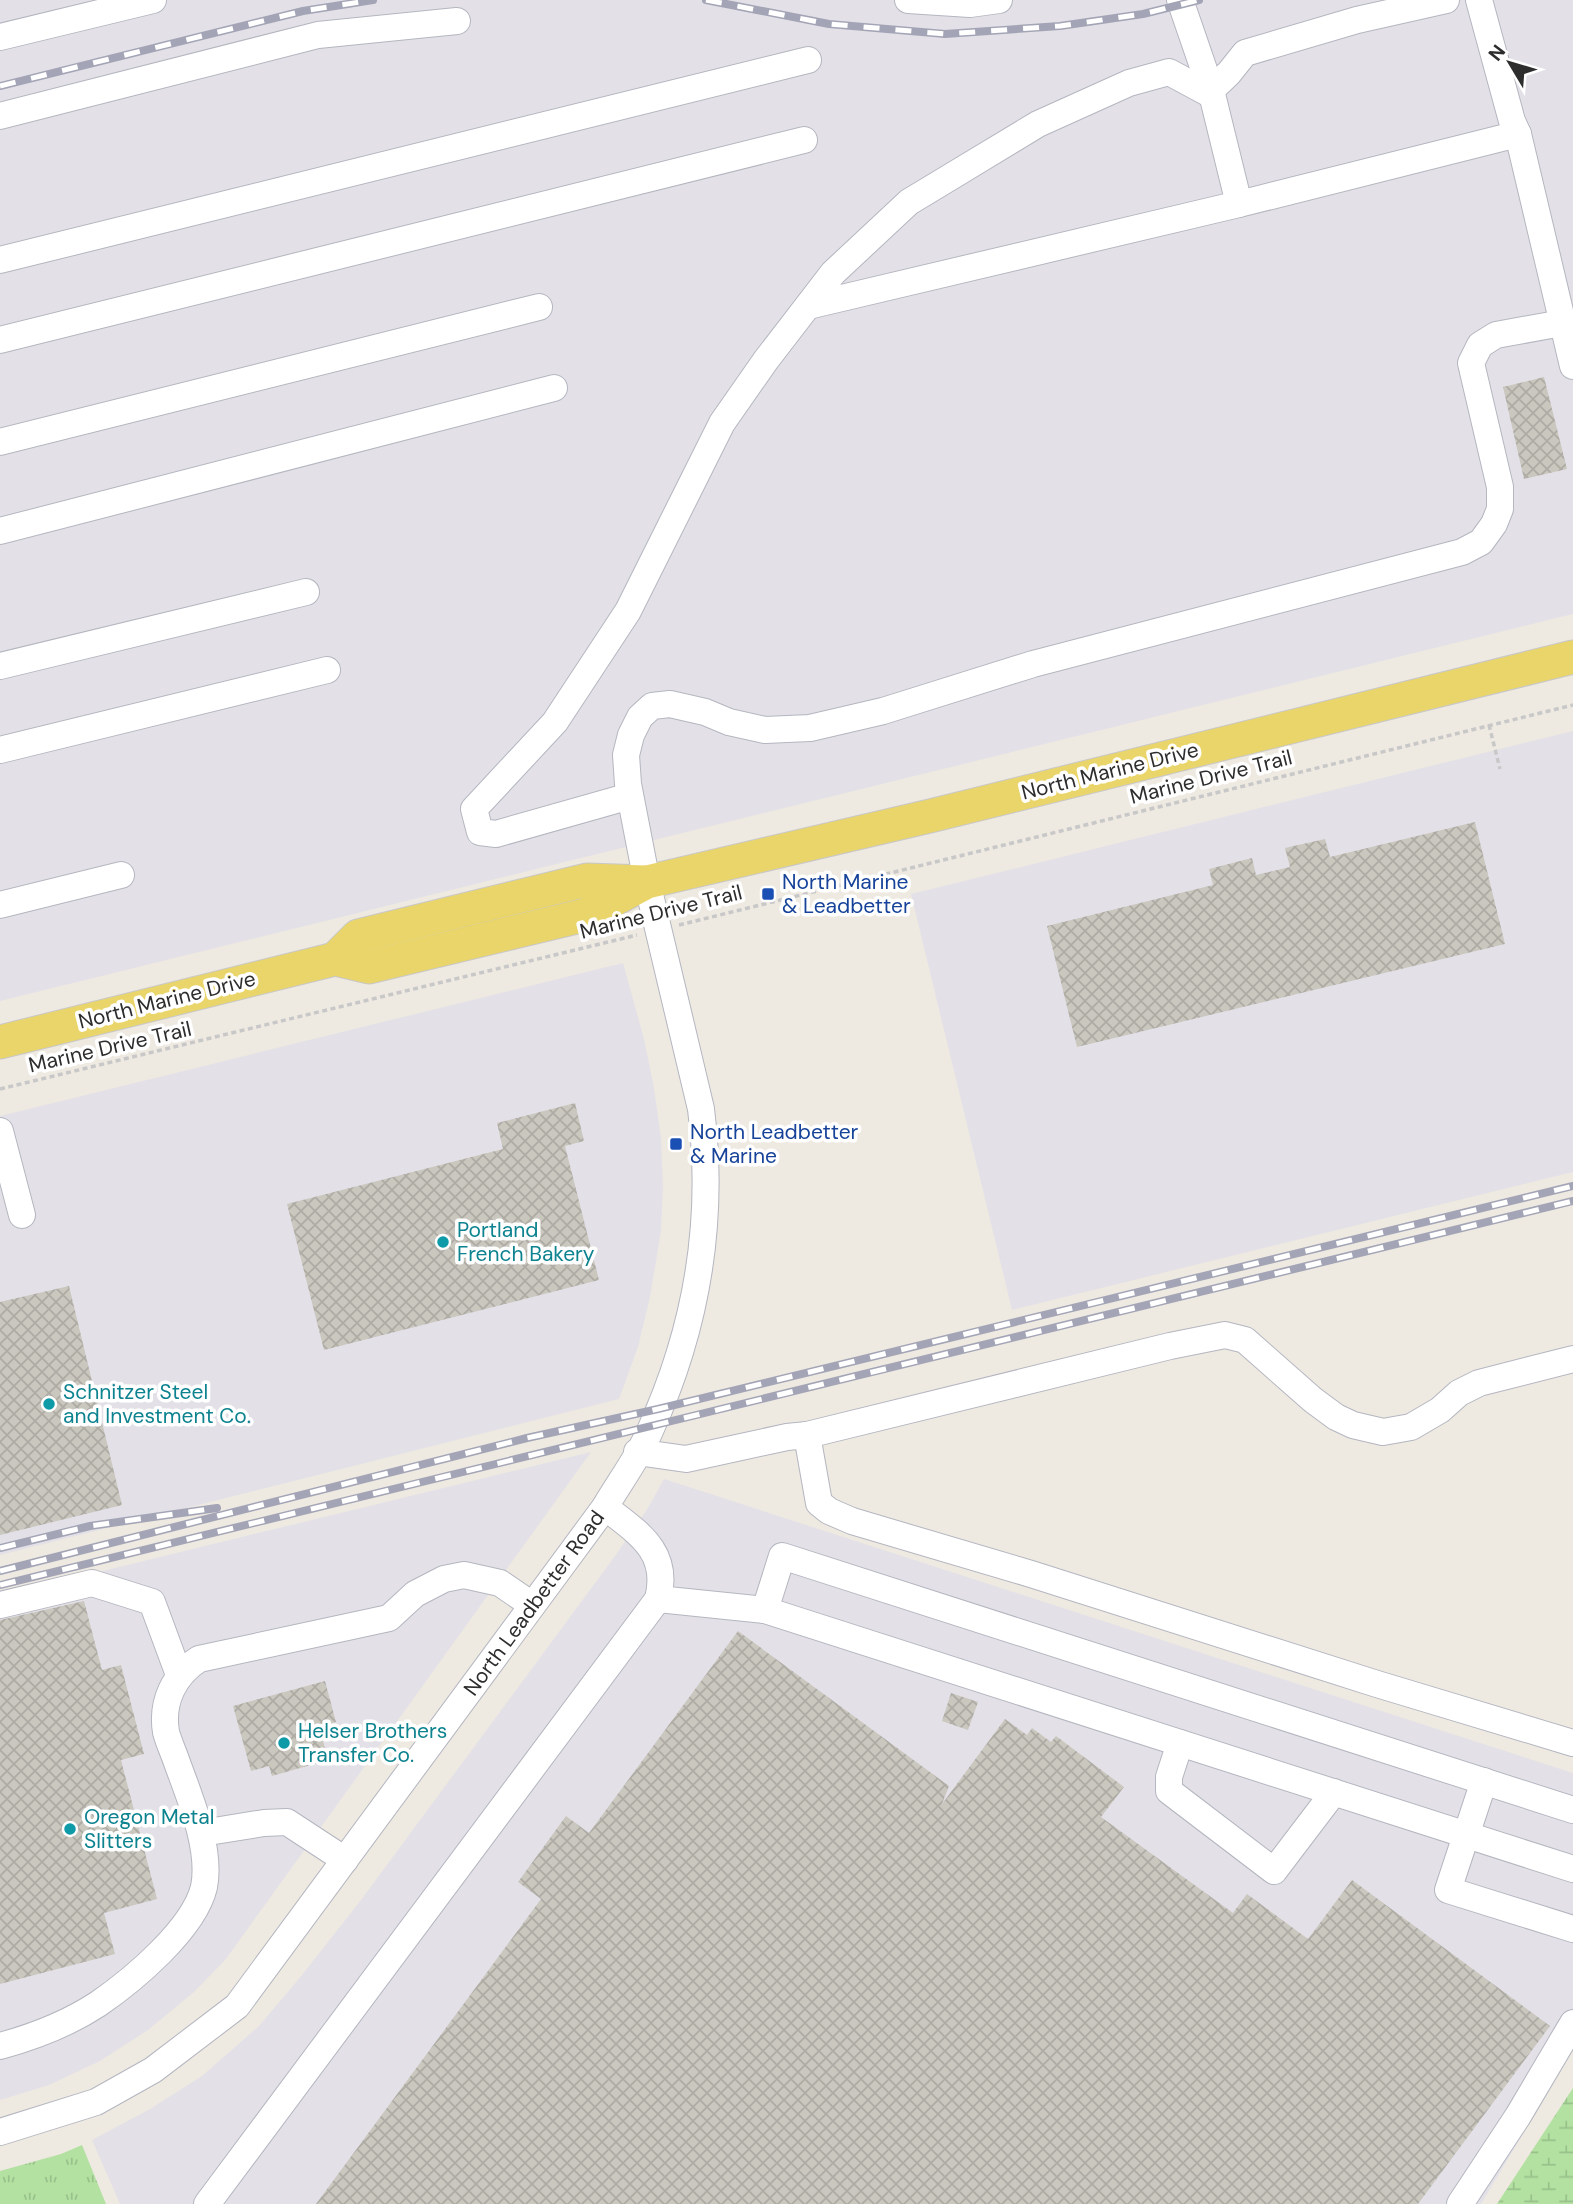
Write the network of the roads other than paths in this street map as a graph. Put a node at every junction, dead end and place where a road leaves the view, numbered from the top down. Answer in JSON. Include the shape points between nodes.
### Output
{"nodes":[{"id":1,"x":153,"y":0,"type":"edge"},
{"id":2,"x":908,"y":0,"type":"edge"},
{"id":3,"x":999,"y":0,"type":"edge"},
{"id":4,"x":1180,"y":0,"type":"edge"},
{"id":5,"x":1446,"y":0,"type":"edge"},
{"id":6,"x":1479,"y":0,"type":"edge"},
{"id":7,"x":457,"y":21,"type":"dead end"},
{"id":8,"x":0,"y":37,"type":"edge"},
{"id":9,"x":808,"y":60,"type":"dead end"},
{"id":10,"x":1211,"y":90,"type":"junction"},
{"id":11,"x":0,"y":116,"type":"edge"},
{"id":12,"x":1518,"y":134,"type":"junction"},
{"id":13,"x":804,"y":140,"type":"dead end"},
{"id":14,"x":1240,"y":204,"type":"junction"},
{"id":15,"x":0,"y":260,"type":"edge"},
{"id":16,"x":808,"y":306,"type":"junction"},
{"id":17,"x":540,"y":307,"type":"dead end"},
{"id":18,"x":0,"y":340,"type":"edge"},
{"id":19,"x":1569,"y":346,"type":"edge"},
{"id":20,"x":554,"y":388,"type":"dead end"},
{"id":21,"x":0,"y":442,"type":"edge"},
{"id":22,"x":0,"y":531,"type":"edge"},
{"id":23,"x":306,"y":592,"type":"dead end"},
{"id":24,"x":1573,"y":657,"type":"edge"},
{"id":25,"x":0,"y":666,"type":"edge"},
{"id":26,"x":327,"y":670,"type":"dead end"},
{"id":27,"x":0,"y":750,"type":"edge"},
{"id":28,"x":630,"y":796,"type":"junction"},
{"id":29,"x":121,"y":875,"type":"dead end"},
{"id":30,"x":647,"y":882,"type":"junction"},
{"id":31,"x":0,"y":905,"type":"edge"},
{"id":32,"x":0,"y":1042,"type":"edge"},
{"id":33,"x":0,"y":1131,"type":"edge"},
{"id":34,"x":22,"y":1215,"type":"dead end"},
{"id":35,"x":1573,"y":1359,"type":"edge"},
{"id":36,"x":807,"y":1435,"type":"junction"},
{"id":37,"x":637,"y":1452,"type":"junction"},
{"id":38,"x":605,"y":1507,"type":"junction"},
{"id":39,"x":658,"y":1599,"type":"junction"},
{"id":40,"x":0,"y":1605,"type":"edge"},
{"id":41,"x":532,"y":1605,"type":"junction"},
{"id":42,"x":765,"y":1610,"type":"junction"},
{"id":43,"x":179,"y":1675,"type":"junction"},
{"id":44,"x":1180,"y":1743,"type":"junction"},
{"id":45,"x":1573,"y":1743,"type":"edge"},
{"id":46,"x":1483,"y":1781,"type":"junction"},
{"id":47,"x":1334,"y":1792,"type":"junction"},
{"id":48,"x":1573,"y":1810,"type":"edge"},
{"id":49,"x":202,"y":1833,"type":"junction"},
{"id":50,"x":1466,"y":1835,"type":"junction"},
{"id":51,"x":345,"y":1860,"type":"junction"},
{"id":52,"x":1573,"y":1869,"type":"edge"},
{"id":53,"x":1573,"y":1930,"type":"edge"},
{"id":54,"x":1573,"y":2023,"type":"edge"},
{"id":55,"x":0,"y":2046,"type":"edge"},
{"id":56,"x":0,"y":2132,"type":"edge"},
{"id":57,"x":207,"y":2204,"type":"edge"},
{"id":58,"x":1460,"y":2204,"type":"edge"}],
"edges":[{"from":1,"to":8,"type":"street"},
{"from":2,"to":3,"type":"street","via":[[970,4]]},
{"from":4,"to":10,"type":"street"},
{"from":5,"to":10,"type":"street","via":[[1245,53]]},
{"from":6,"to":12,"type":"street"},
{"from":7,"to":11,"type":"street","via":[[318,35]]},
{"from":9,"to":15,"type":"street"},
{"from":10,"to":14,"type":"street"},
{"from":10,"to":16,"type":"street","via":[[1208,93],[1169,72],[1129,83],[1038,124],[909,202],[833,273]]},
{"from":12,"to":14,"type":"street"},
{"from":12,"to":19,"type":"street"},
{"from":13,"to":18,"type":"street"},
{"from":14,"to":16,"type":"street"},
{"from":16,"to":28,"type":"street","via":[[722,423],[628,611],[555,722],[474,808],[480,832],[496,834]]},
{"from":17,"to":21,"type":"street"},
{"from":19,"to":28,"type":"street","name":"North Leadbetter Road","via":[[1496,335],[1480,345],[1471,363],[1500,487],[1500,509],[1480,542],[1462,552],[1032,664],[883,711],[810,728],[765,730],[670,704],[652,706],[640,717],[626,755]]},
{"from":20,"to":22,"type":"street"},
{"from":23,"to":25,"type":"street"},
{"from":24,"to":30,"type":"main road","name":"North Marine Drive"},
{"from":26,"to":27,"type":"street"},
{"from":28,"to":30,"type":"street","name":"North Leadbetter Road"},
{"from":29,"to":31,"type":"street"},
{"from":30,"to":32,"type":"main road","name":"North Marine Drive","via":[[587,880],[358,936],[335,959]]},
{"from":30,"to":37,"type":"street","name":"North Leadbetter Road","via":[[701,1109],[706,1199],[685,1340],[674,1375]]},
{"from":33,"to":34,"type":"street"},
{"from":35,"to":36,"type":"street","via":[[1479,1382],[1411,1427],[1383,1432],[1336,1417],[1245,1340],[1225,1335]]},
{"from":36,"to":37,"type":"street","via":[[686,1459]]},
{"from":36,"to":45,"type":"street","via":[[819,1503],[852,1521]]},
{"from":37,"to":38,"type":"street","name":"North Leadbetter Road"},
{"from":38,"to":39,"type":"street","via":[[655,1553],[662,1573]]},
{"from":38,"to":41,"type":"street","name":"North Leadbetter Road"},
{"from":39,"to":42,"type":"street"},
{"from":39,"to":57,"type":"street"},
{"from":40,"to":43,"type":"street","via":[[92,1583],[152,1602]]},
{"from":41,"to":43,"type":"street","via":[[500,1583],[464,1575],[444,1579],[415,1594],[389,1618],[199,1659]]},
{"from":41,"to":51,"type":"street","name":"North Leadbetter Road"},
{"from":42,"to":44,"type":"street"},
{"from":42,"to":46,"type":"street","via":[[782,1556]]},
{"from":43,"to":49,"type":"street","via":[[167,1705],[166,1732]]},
{"from":44,"to":47,"type":"street"},
{"from":44,"to":47,"type":"street","via":[[1169,1791],[1275,1871]]},
{"from":46,"to":48,"type":"street"},
{"from":46,"to":50,"type":"street"},
{"from":47,"to":50,"type":"street"},
{"from":49,"to":51,"type":"street","via":[[287,1822]]},
{"from":49,"to":55,"type":"street","via":[[204,1886],[195,1911],[162,1952],[97,2004],[29,2038]]},
{"from":50,"to":52,"type":"street"},
{"from":50,"to":53,"type":"street","via":[[1448,1890]]},
{"from":51,"to":56,"type":"street","name":"North Leadbetter Road","via":[[237,2006],[153,2070],[96,2102]]},
{"from":54,"to":58,"type":"street"}]}
